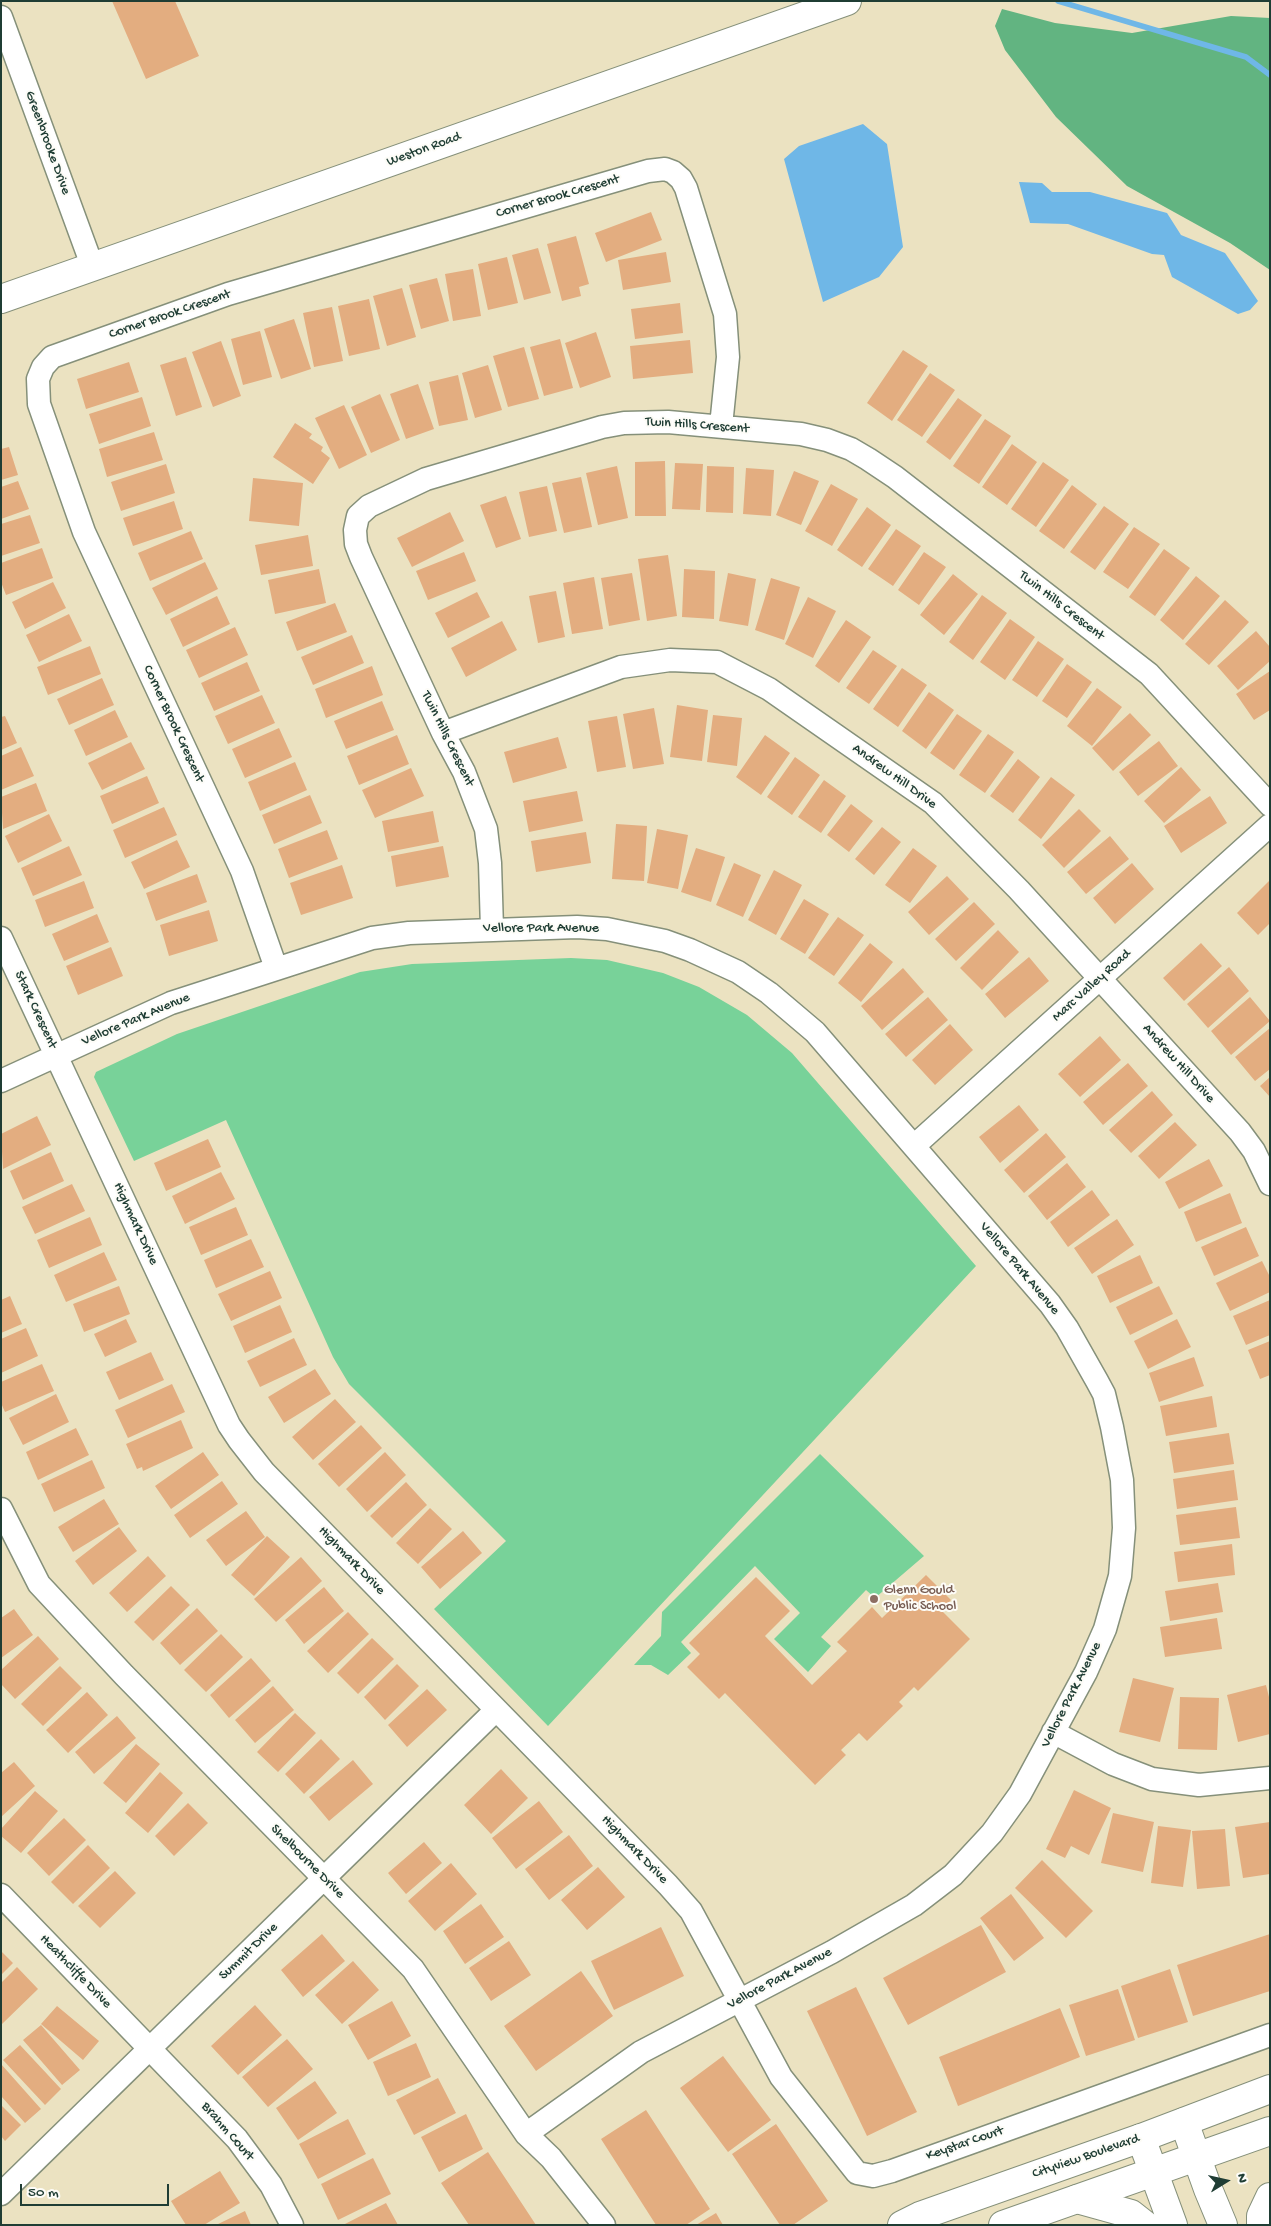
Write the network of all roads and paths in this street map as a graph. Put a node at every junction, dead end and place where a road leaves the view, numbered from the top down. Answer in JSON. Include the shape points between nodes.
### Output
{"nodes":[{"id":1,"x":847,"y":1,"type":"edge"},
{"id":2,"x":1,"y":17,"type":"edge"},
{"id":3,"x":93,"y":268,"type":"junction"},
{"id":4,"x":1,"y":299,"type":"edge"},
{"id":5,"x":721,"y":426,"type":"junction"},
{"id":6,"x":443,"y":733,"type":"junction"},
{"id":7,"x":1270,"y":805,"type":"edge"},
{"id":8,"x":1270,"y":825,"type":"edge"},
{"id":9,"x":492,"y":929,"type":"junction"},
{"id":10,"x":1,"y":938,"type":"edge"},
{"id":11,"x":276,"y":968,"type":"junction"},
{"id":12,"x":1100,"y":978,"type":"junction"},
{"id":13,"x":56,"y":1056,"type":"junction"},
{"id":14,"x":1,"y":1081,"type":"edge"},
{"id":15,"x":914,"y":1146,"type":"junction"},
{"id":16,"x":1270,"y":1184,"type":"edge"},
{"id":17,"x":1,"y":1509,"type":"edge"},
{"id":18,"x":496,"y":1710,"type":"junction"},
{"id":19,"x":1053,"y":1732,"type":"junction"},
{"id":20,"x":1270,"y":1778,"type":"edge"},
{"id":21,"x":325,"y":1879,"type":"junction"},
{"id":22,"x":1,"y":1896,"type":"edge"},
{"id":23,"x":739,"y":2001,"type":"junction"},
{"id":24,"x":1270,"y":2035,"type":"edge"},
{"id":25,"x":150,"y":2048,"type":"junction"},
{"id":26,"x":1270,"y":2089,"type":"edge"},
{"id":27,"x":1184,"y":2122,"type":"junction"},
{"id":28,"x":1270,"y":2131,"type":"edge"},
{"id":29,"x":526,"y":2134,"type":"junction"},
{"id":30,"x":1141,"y":2138,"type":"junction"},
{"id":31,"x":1197,"y":2158,"type":"junction"},
{"id":32,"x":1154,"y":2173,"type":"junction"},
{"id":33,"x":1,"y":2194,"type":"edge"},
{"id":34,"x":1270,"y":2197,"type":"edge"},
{"id":35,"x":1076,"y":2199,"type":"junction"},
{"id":36,"x":292,"y":2225,"type":"edge"},
{"id":37,"x":604,"y":2225,"type":"edge"},
{"id":38,"x":902,"y":2225,"type":"edge"},
{"id":39,"x":1003,"y":2225,"type":"edge"},
{"id":40,"x":1145,"y":2225,"type":"edge"},
{"id":41,"x":1173,"y":2225,"type":"edge"},
{"id":42,"x":1223,"y":2225,"type":"edge"},
{"id":43,"x":1261,"y":2225,"type":"edge"}],
"edges":[{"from":1,"to":3,"type":"main road","name":"Weston Road"},
{"from":2,"to":3,"type":"street","name":"Greenbrooke Drive"},
{"from":3,"to":4,"type":"main road","name":"Weston Road"},
{"from":5,"to":6,"type":"street","name":"Twin Hills Crescent","via":[[644,421],[602,427],[426,479],[369,506],[358,516],[354,530],[361,557]]},
{"from":5,"to":7,"type":"street","name":"Twin Hills Crescent","via":[[801,434],[827,440],[851,449],[894,477],[1149,674]]},
{"from":5,"to":11,"type":"street","name":"Corner Brook Crescent","via":[[728,357],[725,314],[686,188],[681,179],[665,169],[600,184],[228,294],[52,357],[42,367],[38,378],[39,404],[84,532],[242,871]]},
{"from":6,"to":9,"type":"street","name":"Twin Hills Crescent","via":[[464,772],[486,828]]},
{"from":6,"to":12,"type":"street","name":"Andrew Hill Drive","via":[[621,666],[670,660],[717,662],[769,689],[933,803]]},
{"from":8,"to":12,"type":"street","name":"Marc Valley Road"},
{"from":9,"to":11,"type":"street","name":"Vellore Park Avenue","via":[[372,938]]},
{"from":9,"to":15,"type":"street","name":"Vellore Park Avenue","via":[[607,929],[664,941],[717,961],[769,993],[815,1032]]},
{"from":10,"to":13,"type":"street","name":"Stark Crescent"},
{"from":11,"to":13,"type":"street","name":"Vellore Park Avenue","via":[[171,1003]]},
{"from":12,"to":15,"type":"street","name":"Marc Valley Road"},
{"from":12,"to":16,"type":"street","name":"Andrew Hill Drive","via":[[1240,1132],[1254,1151]]},
{"from":13,"to":14,"type":"street","name":"Vellore Park Avenue"},
{"from":13,"to":18,"type":"street","name":"Highmark Drive","via":[[229,1425],[239,1440],[264,1472]]},
{"from":15,"to":19,"type":"street","name":"Vellore Park Avenue","via":[[1067,1328],[1104,1394],[1112,1427],[1124,1501],[1120,1576],[1095,1654]]},
{"from":17,"to":21,"type":"street","name":"Shelbourne Drive","via":[[39,1584]]},
{"from":18,"to":21,"type":"street","name":"Summit Drive"},
{"from":18,"to":23,"type":"street","name":"Highmark Drive","via":[[686,1905]]},
{"from":19,"to":20,"type":"street","via":[[1113,1764],[1152,1779],[1199,1785]]},
{"from":19,"to":23,"type":"street","name":"Vellore Park Avenue","via":[[1005,1816],[953,1875],[902,1913]]},
{"from":21,"to":25,"type":"street","name":"Summit Drive"},
{"from":21,"to":29,"type":"street","name":"Shelbourne Drive","via":[[413,1969]]},
{"from":22,"to":25,"type":"street","name":"Heathcliffe Drive"},
{"from":23,"to":24,"type":"street","name":"Keystar Court","via":[[781,2077],[857,2174],[866,2176],[892,2171]]},
{"from":23,"to":29,"type":"street","name":"Vellore Park Avenue","via":[[641,2052]]},
{"from":25,"to":33,"type":"street","name":"Summit Drive"},
{"from":25,"to":36,"type":"street","name":"Brahm Court","via":[[238,2139],[271,2185]]},
{"from":26,"to":27,"type":"main road","name":"Cityview Boulevard"},
{"from":27,"to":30,"type":"main road","name":"Cityview Boulevard"},
{"from":27,"to":31,"type":"main road"},
{"from":28,"to":31,"type":"main road"},
{"from":29,"to":37,"type":"street","name":"Shelbourne Drive","via":[[551,2158]]},
{"from":30,"to":32,"type":"main road"},
{"from":30,"to":38,"type":"main road","name":"Cityview Boulevard"},
{"from":31,"to":32,"type":"main road"},
{"from":31,"to":42,"type":"main road"},
{"from":32,"to":35,"type":"main road"},
{"from":32,"to":41,"type":"main road"},
{"from":34,"to":43,"type":"main road","via":[[1261,2216]]},
{"from":35,"to":39,"type":"main road"},
{"from":35,"to":40,"type":"main road","via":[[1131,2214]]}]}
